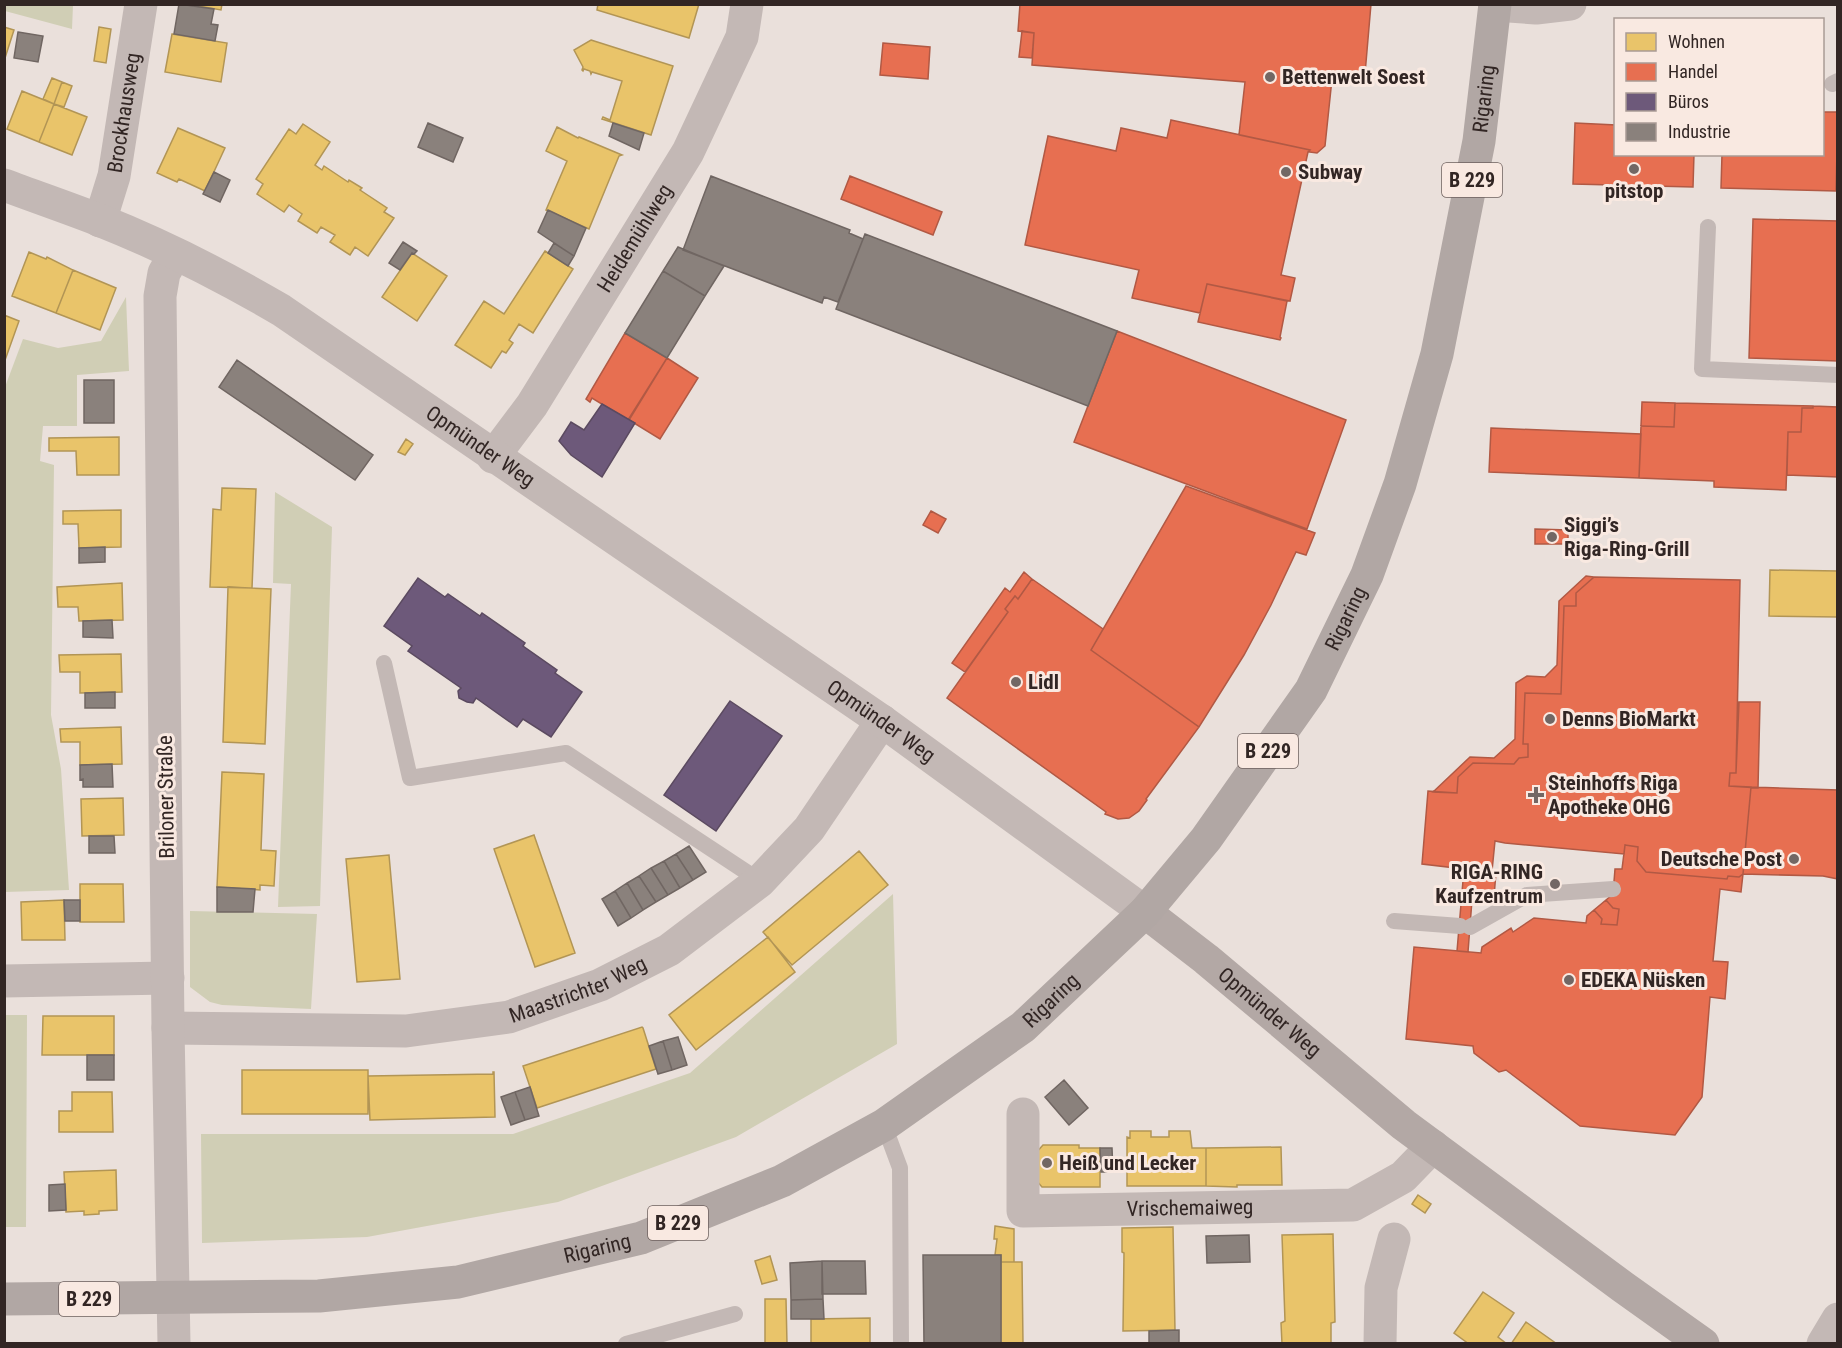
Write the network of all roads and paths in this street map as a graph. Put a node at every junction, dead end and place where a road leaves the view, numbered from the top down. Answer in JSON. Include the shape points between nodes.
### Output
{"nodes":[{"id":1,"x":141,"y":4,"type":"edge"},
{"id":2,"x":747,"y":4,"type":"edge"},
{"id":3,"x":1495,"y":4,"type":"edge"},
{"id":4,"x":1570,"y":4,"type":"edge"},
{"id":5,"x":4,"y":185,"type":"edge"},
{"id":6,"x":100,"y":221,"type":"junction"},
{"id":7,"x":1708,"y":227,"type":"dead end"},
{"id":8,"x":175,"y":254,"type":"junction"},
{"id":9,"x":1838,"y":375,"type":"edge"},
{"id":10,"x":494,"y":457,"type":"junction"},
{"id":11,"x":384,"y":663,"type":"dead end"},
{"id":12,"x":882,"y":721,"type":"junction"},
{"id":13,"x":760,"y":881,"type":"junction"},
{"id":14,"x":1613,"y":889,"type":"dead end"},
{"id":15,"x":1145,"y":912,"type":"junction"},
{"id":16,"x":1395,"y":921,"type":"dead end"},
{"id":17,"x":168,"y":978,"type":"junction"},
{"id":18,"x":4,"y":981,"type":"edge"},
{"id":19,"x":168,"y":1028,"type":"junction"},
{"id":20,"x":1023,"y":1113,"type":"dead end"},
{"id":21,"x":884,"y":1125,"type":"junction"},
{"id":22,"x":1433,"y":1146,"type":"junction"},
{"id":23,"x":1394,"y":1239,"type":"dead end"},
{"id":24,"x":173,"y":1298,"type":"junction"},
{"id":25,"x":4,"y":1299,"type":"edge"},
{"id":26,"x":735,"y":1314,"type":"dead end"},
{"id":27,"x":1838,"y":1319,"type":"edge"},
{"id":28,"x":174,"y":1344,"type":"edge"},
{"id":29,"x":626,"y":1344,"type":"edge"},
{"id":30,"x":901,"y":1344,"type":"edge"},
{"id":31,"x":1380,"y":1344,"type":"edge"},
{"id":32,"x":1703,"y":1344,"type":"edge"},
{"id":33,"x":1823,"y":1344,"type":"edge"}],
"edges":[{"from":1,"to":6,"type":"street","name":"Brockhausweg","via":[[114,176]]},
{"from":2,"to":10,"type":"street","name":"Heidemühlweg","via":[[742,37],[688,152],[532,405]]},
{"from":3,"to":4,"type":"street","via":[[1536,8]]},
{"from":3,"to":15,"type":"main road","name":"Rigaring","number":"B 229","via":[[1479,141],[1437,354],[1400,484],[1367,575],[1311,690],[1206,839]]},
{"from":5,"to":6,"type":"street","name":"Opmünder Weg"},
{"from":6,"to":8,"type":"street","name":"Opmünder Weg"},
{"from":7,"to":9,"type":"lane","via":[[1702,369]]},
{"from":8,"to":10,"type":"street","name":"Opmünder Weg","via":[[281,310]]},
{"from":8,"to":17,"type":"street","name":"Briloner Straße","via":[[164,273],[160,296]]},
{"from":10,"to":12,"type":"street","name":"Opmünder Weg"},
{"from":11,"to":13,"type":"lane","via":[[410,778],[566,753]]},
{"from":12,"to":13,"type":"street","name":"Maastrichter Weg","via":[[809,829]]},
{"from":12,"to":15,"type":"street","name":"Opmünder Weg"},
{"from":13,"to":19,"type":"street","name":"Maastrichter Weg","via":[[669,950],[600,985],[509,1017],[406,1030]]},
{"from":14,"to":16,"type":"lane","via":[[1527,895],[1465,927]]},
{"from":15,"to":21,"type":"main road","name":"Rigaring","number":"B 229","via":[[1023,1027]]},
{"from":15,"to":22,"type":"main road","name":"Opmünder Weg"},
{"from":17,"to":18,"type":"street"},
{"from":17,"to":19,"type":"street","name":"Briloner Straße"},
{"from":19,"to":24,"type":"street","name":"Briloner Straße"},
{"from":20,"to":22,"type":"street","name":"Vrischemaiweg","via":[[1023,1211],[1353,1205],[1403,1177]]},
{"from":21,"to":24,"type":"main road","name":"Rigaring","number":"B 229","via":[[782,1181],[640,1238],[458,1282],[319,1296]]},
{"from":21,"to":30,"type":"lane","via":[[900,1168]]},
{"from":22,"to":32,"type":"main road","name":"Opmünder Weg"},
{"from":23,"to":31,"type":"street","via":[[1381,1288]]},
{"from":24,"to":25,"type":"main road","name":"Rigaring","number":"B 229"},
{"from":24,"to":28,"type":"street","name":"Briloner Straße"},
{"from":26,"to":29,"type":"lane"},
{"from":27,"to":33,"type":"street"}]}
